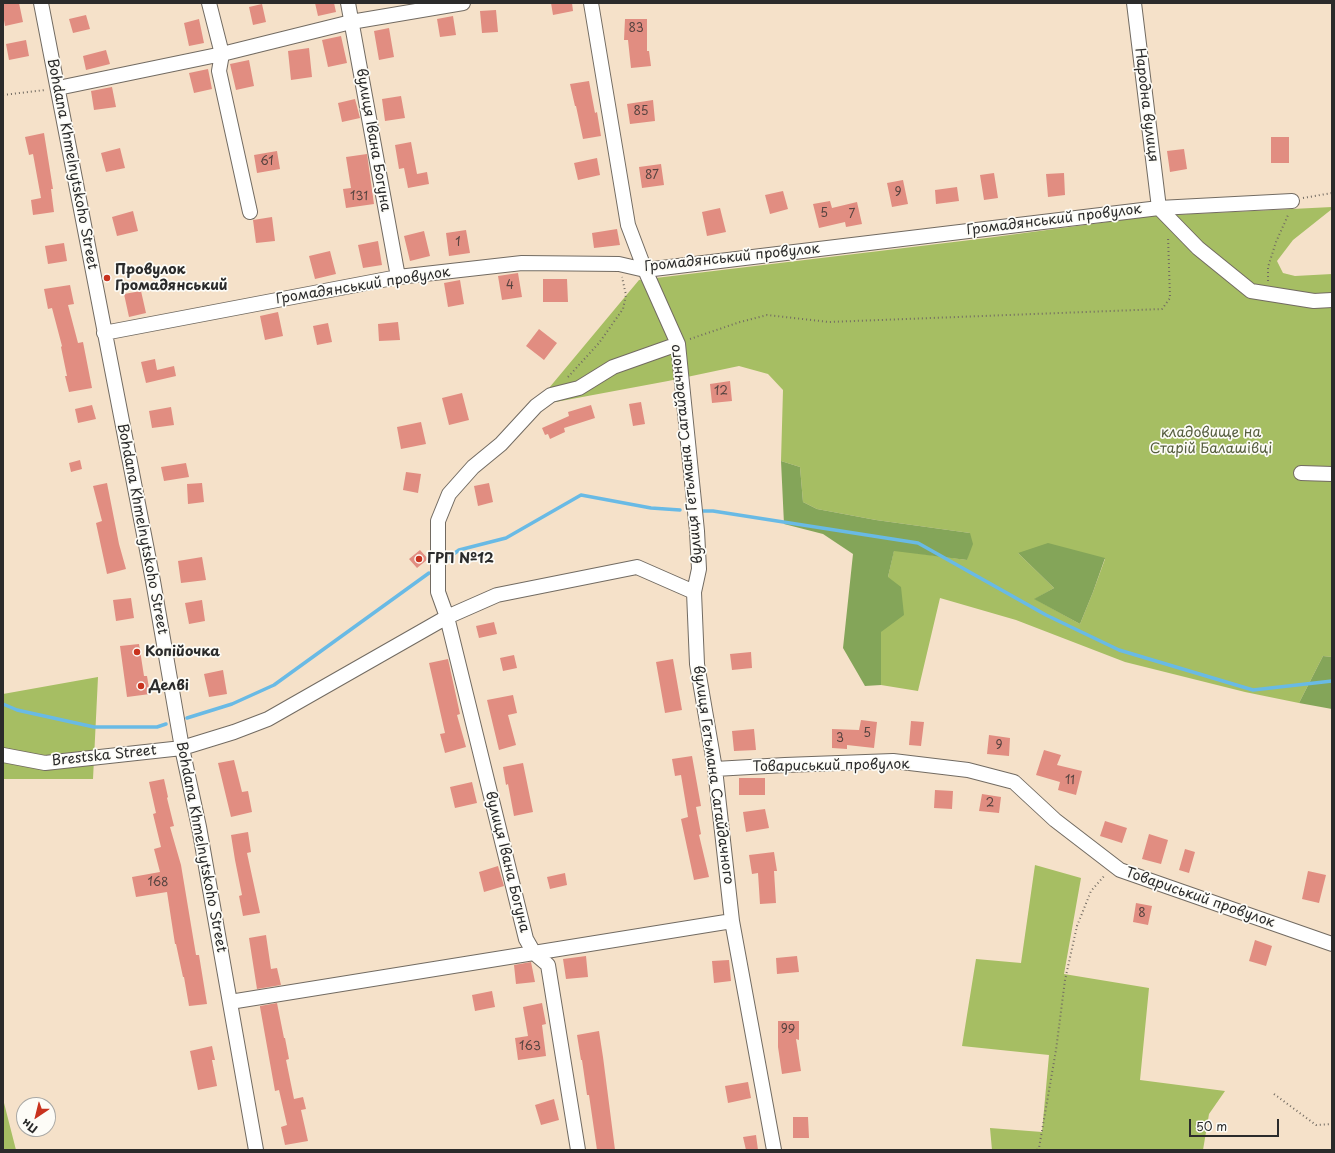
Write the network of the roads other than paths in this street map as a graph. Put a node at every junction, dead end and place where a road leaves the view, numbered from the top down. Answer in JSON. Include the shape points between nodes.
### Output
{"nodes":[{"id":1,"x":41,"y":3,"type":"edge"},
{"id":2,"x":209,"y":3,"type":"edge"},
{"id":3,"x":348,"y":3,"type":"edge"},
{"id":4,"x":463,"y":3,"type":"edge"},
{"id":5,"x":591,"y":3,"type":"edge"},
{"id":6,"x":1134,"y":3,"type":"edge"},
{"id":7,"x":351,"y":22,"type":"junction"},
{"id":8,"x":222,"y":54,"type":"junction"},
{"id":9,"x":58,"y":88,"type":"junction"},
{"id":10,"x":1292,"y":201,"type":"road end"},
{"id":11,"x":1159,"y":208,"type":"junction"},
{"id":12,"x":250,"y":212,"type":"dead end"},
{"id":13,"x":645,"y":270,"type":"junction"},
{"id":14,"x":398,"y":277,"type":"junction"},
{"id":15,"x":1332,"y":300,"type":"edge"},
{"id":16,"x":104,"y":333,"type":"junction"},
{"id":17,"x":678,"y":344,"type":"junction"},
{"id":18,"x":1301,"y":473,"type":"dead end"},
{"id":19,"x":1332,"y":474,"type":"edge"},
{"id":20,"x":694,"y":592,"type":"junction"},
{"id":21,"x":447,"y":617,"type":"junction"},
{"id":22,"x":182,"y":748,"type":"junction"},
{"id":23,"x":3,"y":755,"type":"edge"},
{"id":24,"x":715,"y":769,"type":"junction"},
{"id":25,"x":732,"y":921,"type":"junction"},
{"id":26,"x":1332,"y":944,"type":"edge"},
{"id":27,"x":534,"y":953,"type":"junction"},
{"id":28,"x":230,"y":1002,"type":"junction"},
{"id":29,"x":256,"y":1150,"type":"edge"},
{"id":30,"x":578,"y":1150,"type":"edge"},
{"id":31,"x":774,"y":1150,"type":"edge"}],
"edges":[{"from":1,"to":9,"type":"street","name":"Bohdana Khmelnytskoho Street"},
{"from":2,"to":8,"type":"street"},
{"from":3,"to":7,"type":"street","name":"вулиця Івана Богуна"},
{"from":4,"to":7,"type":"street"},
{"from":5,"to":13,"type":"street","name":"вулиця Гетьмана Сагайдачного","via":[[628,224]]},
{"from":6,"to":11,"type":"street","name":"Народна вулиця"},
{"from":7,"to":8,"type":"street"},
{"from":7,"to":14,"type":"street","name":"вулиця Івана Богуна"},
{"from":8,"to":9,"type":"street"},
{"from":8,"to":12,"type":"street","via":[[219,72]]},
{"from":9,"to":16,"type":"street","name":"Bohdana Khmelnytskoho Street"},
{"from":10,"to":11,"type":"street","name":"Громадянський провулок"},
{"from":11,"to":13,"type":"street","name":"Громадянський провулок"},
{"from":11,"to":15,"type":"street","via":[[1198,248],[1251,291],[1314,301]]},
{"from":13,"to":14,"type":"street","name":"Громадянський провулок","via":[[619,264],[522,264]]},
{"from":13,"to":17,"type":"street","name":"вулиця Гетьмана Сагайдачного"},
{"from":14,"to":16,"type":"street","name":"Громадянський провулок"},
{"from":16,"to":22,"type":"street","name":"Bohdana Khmelnytskoho Street","via":[[153,581]]},
{"from":17,"to":20,"type":"street","name":"вулиця Гетьмана Сагайдачного","via":[[697,531],[699,569]]},
{"from":17,"to":21,"type":"street","via":[[613,367],[579,388],[551,395],[536,406],[501,444],[473,467],[449,494],[438,520],[438,592]]},
{"from":18,"to":19,"type":"street"},
{"from":20,"to":21,"type":"street","name":"Brestska Street","via":[[637,567],[497,595]]},
{"from":20,"to":24,"type":"street","name":"вулиця Гетьмана Сагайдачного","via":[[697,664]]},
{"from":21,"to":22,"type":"street","name":"Brestska Street","via":[[268,719]]},
{"from":21,"to":27,"type":"street","name":"вулиця Івана Богуна","via":[[526,939]]},
{"from":22,"to":23,"type":"street","name":"Brestska Street","via":[[45,763]]},
{"from":22,"to":28,"type":"street","name":"Bohdana Khmelnytskoho Street","via":[[199,827]]},
{"from":24,"to":25,"type":"street","name":"вулиця Гетьмана Сагайдачного"},
{"from":24,"to":26,"type":"street","name":"Товариський провулок","via":[[893,762],[968,770],[1014,782],[1055,820],[1120,870]]},
{"from":25,"to":27,"type":"street"},
{"from":25,"to":31,"type":"street","name":"вулиця Гетьмана Сагайдачного"},
{"from":27,"to":28,"type":"street"},
{"from":27,"to":30,"type":"street","name":"вулиця Івана Богуна","via":[[548,965]]},
{"from":28,"to":29,"type":"street","name":"Bohdana Khmelnytskoho Street"}]}
